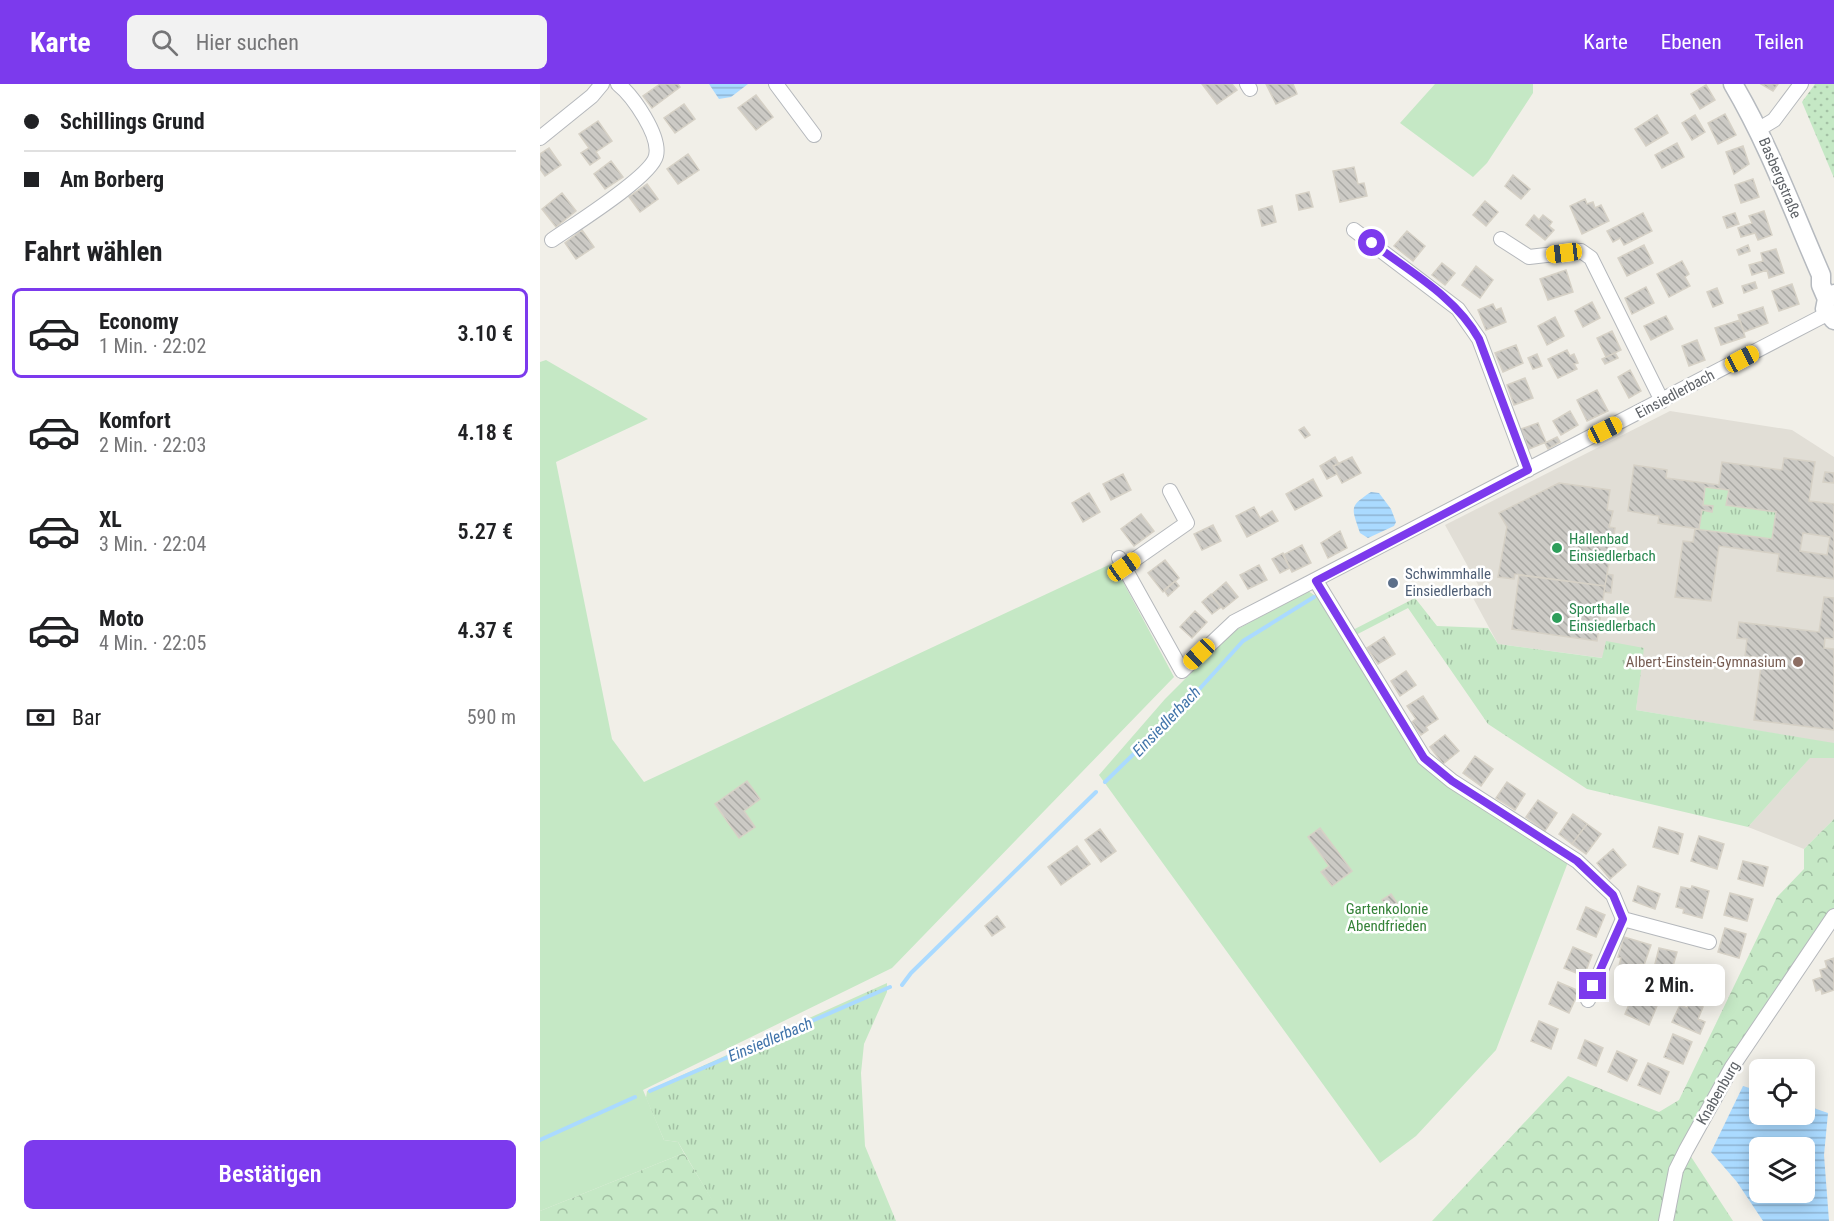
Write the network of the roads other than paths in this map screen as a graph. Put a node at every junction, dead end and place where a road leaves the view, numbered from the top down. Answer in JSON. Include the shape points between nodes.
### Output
{"nodes":[{"id":1,"x":602,"y":84,"type":"edge"},
{"id":2,"x":618,"y":84,"type":"edge"},
{"id":3,"x":776,"y":84,"type":"edge"},
{"id":4,"x":1733,"y":84,"type":"edge"},
{"id":5,"x":1801,"y":84,"type":"edge"},
{"id":6,"x":1760,"y":129,"type":"junction"},
{"id":7,"x":814,"y":135,"type":"dead end"},
{"id":8,"x":540,"y":138,"type":"edge"},
{"id":9,"x":1354,"y":230,"type":"dead end"},
{"id":10,"x":1502,"y":239,"type":"dead end"},
{"id":11,"x":552,"y":240,"type":"dead end"},
{"id":12,"x":1831,"y":304,"type":"edge"},
{"id":13,"x":1662,"y":401,"type":"junction"},
{"id":14,"x":1528,"y":470,"type":"junction"},
{"id":15,"x":1170,"y":491,"type":"dead end"},
{"id":16,"x":1316,"y":581,"type":"junction"},
{"id":17,"x":1834,"y":916,"type":"edge"},
{"id":18,"x":1623,"y":919,"type":"junction"},
{"id":19,"x":1709,"y":942,"type":"dead end"},
{"id":20,"x":1588,"y":1000,"type":"dead end"},
{"id":21,"x":1666,"y":1221,"type":"edge"}],
"edges":[{"from":1,"to":8,"type":"street"},
{"from":2,"to":11,"type":"street","via":[[636,104],[656,141],[657,155],[652,166],[622,191]]},
{"from":3,"to":7,"type":"street"},
{"from":4,"to":6,"type":"main road","name":"Basbergstraße"},
{"from":5,"to":6,"type":"street","via":[[1774,120]]},
{"from":6,"to":12,"type":"main road","name":"Basbergstraße"},
{"from":9,"to":14,"type":"street","via":[[1470,322]]},
{"from":10,"to":13,"type":"street","via":[[1529,257],[1581,251],[1591,258]]},
{"from":12,"to":13,"type":"street","name":"Einsiedlerbach"},
{"from":13,"to":14,"type":"street","name":"Einsiedlerbach"},
{"from":14,"to":16,"type":"street","name":"Einsiedlerbach"},
{"from":15,"to":16,"type":"street","name":"Einsiedlerbach","via":[[1187,523],[1122,562],[1182,671],[1234,622]]},
{"from":16,"to":18,"type":"street","via":[[1424,758],[1452,781],[1577,861],[1613,895]]},
{"from":17,"to":21,"type":"street","name":"Knabenburg","via":[[1732,1066],[1676,1170]]},
{"from":18,"to":19,"type":"street"},
{"from":18,"to":20,"type":"street"}]}
